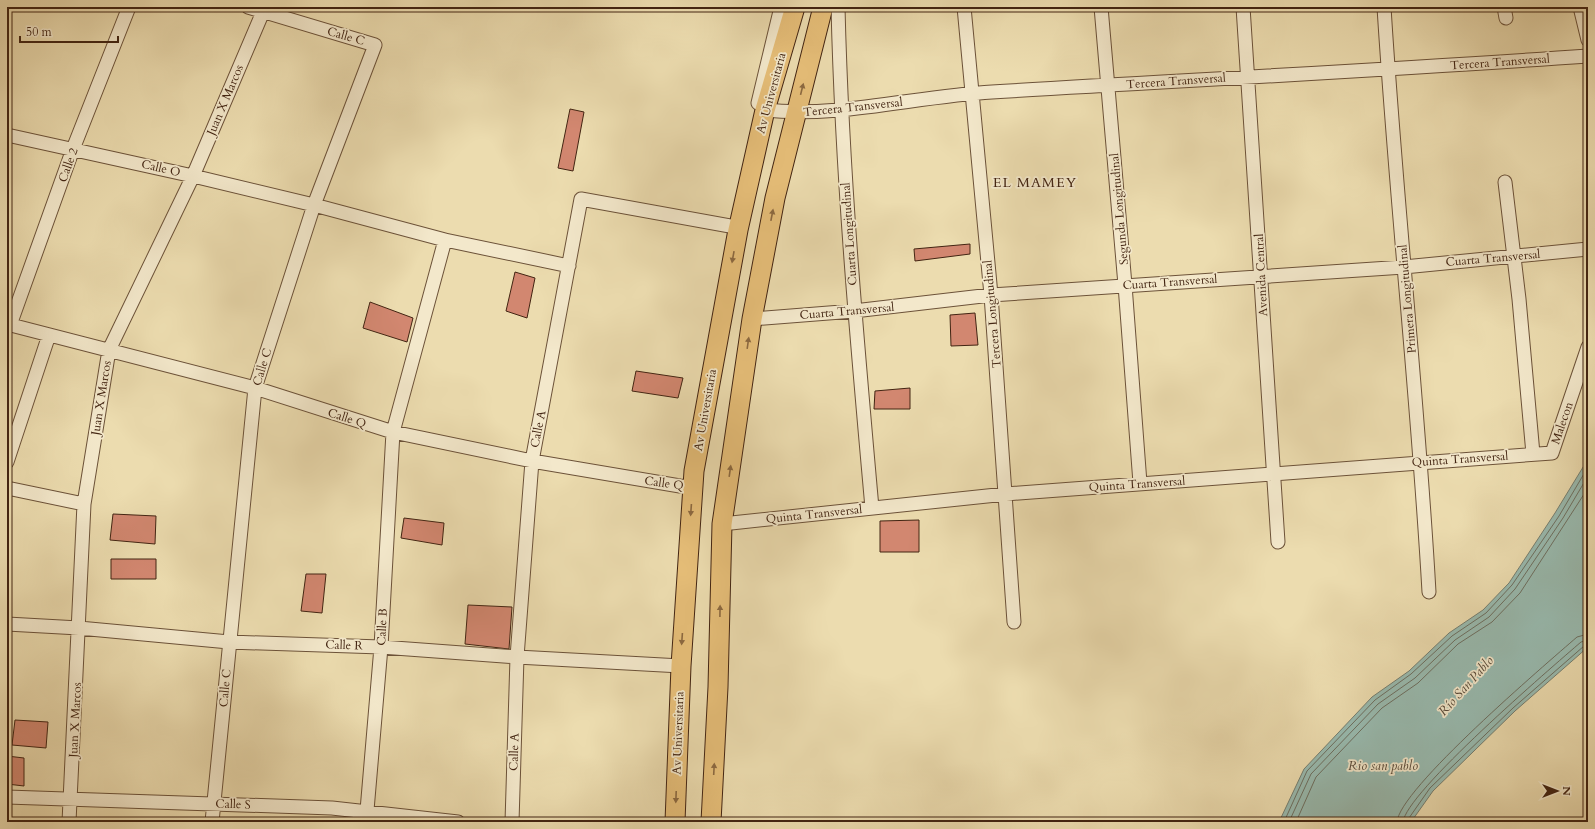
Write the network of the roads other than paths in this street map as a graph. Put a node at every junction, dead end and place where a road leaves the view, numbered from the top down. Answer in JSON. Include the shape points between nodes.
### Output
{"nodes":[{"id":1,"x":129,"y":7,"type":"edge"},
{"id":2,"x":248,"y":7,"type":"edge"},
{"id":3,"x":781,"y":7,"type":"edge"},
{"id":4,"x":795,"y":7,"type":"edge"},
{"id":5,"x":823,"y":7,"type":"edge"},
{"id":6,"x":838,"y":7,"type":"edge"},
{"id":7,"x":964,"y":7,"type":"edge"},
{"id":8,"x":1101,"y":7,"type":"edge"},
{"id":9,"x":1243,"y":7,"type":"edge"},
{"id":10,"x":1384,"y":7,"type":"edge"},
{"id":11,"x":1580,"y":7,"type":"edge"},
{"id":12,"x":264,"y":9,"type":"edge"},
{"id":13,"x":1588,"y":40,"type":"edge"},
{"id":14,"x":1588,"y":56,"type":"edge"},
{"id":15,"x":1388,"y":70,"type":"junction"},
{"id":16,"x":1248,"y":76,"type":"junction"},
{"id":17,"x":1107,"y":85,"type":"junction"},
{"id":18,"x":972,"y":93,"type":"junction"},
{"id":19,"x":840,"y":109,"type":"junction"},
{"id":20,"x":765,"y":110,"type":"junction"},
{"id":21,"x":796,"y":113,"type":"junction"},
{"id":22,"x":7,"y":135,"type":"edge"},
{"id":23,"x":73,"y":149,"type":"junction"},
{"id":24,"x":193,"y":176,"type":"junction"},
{"id":25,"x":1505,"y":182,"type":"dead end"},
{"id":26,"x":314,"y":205,"type":"junction"},
{"id":27,"x":734,"y":228,"type":"junction"},
{"id":28,"x":445,"y":240,"type":"junction"},
{"id":29,"x":1588,"y":249,"type":"edge"},
{"id":30,"x":1514,"y":257,"type":"junction"},
{"id":31,"x":568,"y":266,"type":"junction"},
{"id":32,"x":1404,"y":267,"type":"junction"},
{"id":33,"x":1261,"y":276,"type":"junction"},
{"id":34,"x":1125,"y":285,"type":"junction"},
{"id":35,"x":991,"y":295,"type":"junction"},
{"id":36,"x":854,"y":311,"type":"junction"},
{"id":37,"x":752,"y":319,"type":"junction"},
{"id":38,"x":8,"y":324,"type":"edge"},
{"id":39,"x":49,"y":335,"type":"junction"},
{"id":40,"x":1588,"y":346,"type":"edge"},
{"id":41,"x":109,"y":350,"type":"junction"},
{"id":42,"x":255,"y":388,"type":"junction"},
{"id":43,"x":392,"y":432,"type":"junction"},
{"id":44,"x":1552,"y":453,"type":"joint"},
{"id":45,"x":1533,"y":454,"type":"junction"},
{"id":46,"x":7,"y":462,"type":"edge"},
{"id":47,"x":532,"y":462,"type":"junction"},
{"id":48,"x":1421,"y":462,"type":"junction"},
{"id":49,"x":1273,"y":474,"type":"junction"},
{"id":50,"x":1140,"y":483,"type":"junction"},
{"id":51,"x":693,"y":487,"type":"junction"},
{"id":52,"x":7,"y":488,"type":"edge"},
{"id":53,"x":1006,"y":494,"type":"junction"},
{"id":54,"x":84,"y":504,"type":"junction"},
{"id":55,"x":872,"y":508,"type":"junction"},
{"id":56,"x":722,"y":524,"type":"junction"},
{"id":57,"x":1278,"y":542,"type":"dead end"},
{"id":58,"x":1429,"y":592,"type":"dead end"},
{"id":59,"x":1014,"y":622,"type":"dead end"},
{"id":60,"x":7,"y":624,"type":"edge"},
{"id":61,"x":79,"y":628,"type":"junction"},
{"id":62,"x":229,"y":642,"type":"junction"},
{"id":63,"x":381,"y":647,"type":"junction"},
{"id":64,"x":517,"y":657,"type":"junction"},
{"id":65,"x":681,"y":666,"type":"junction"},
{"id":66,"x":7,"y":797,"type":"edge"},
{"id":67,"x":71,"y":799,"type":"junction"},
{"id":68,"x":214,"y":804,"type":"junction"},
{"id":69,"x":366,"y":817,"type":"edge"},
{"id":70,"x":69,"y":822,"type":"edge"},
{"id":71,"x":212,"y":822,"type":"edge"},
{"id":72,"x":458,"y":822,"type":"edge"},
{"id":73,"x":512,"y":822,"type":"edge"},
{"id":74,"x":675,"y":822,"type":"edge"},
{"id":75,"x":711,"y":822,"type":"edge"}],
"edges":[{"from":1,"to":23,"type":"street","name":"Calle 2"},
{"from":2,"to":12,"type":"street"},
{"from":3,"to":27,"type":"street"},
{"from":4,"to":20,"type":"highway","name":"Av Universitaria"},
{"from":21,"to":5,"type":"highway","one_way":true},
{"from":6,"to":19,"type":"street","name":"Cuarta Longitudinal"},
{"from":7,"to":18,"type":"street","name":"Tercera Longitudinal"},
{"from":8,"to":17,"type":"street","name":"Segunda Longitudinal"},
{"from":9,"to":16,"type":"street","name":"Avenida Central"},
{"from":10,"to":15,"type":"street","name":"Primera Longitudinal"},
{"from":11,"to":13,"type":"street"},
{"from":12,"to":24,"type":"street","name":"Juan X Marcos"},
{"from":12,"to":26,"type":"street","name":"Calle C","via":[[375,45]]},
{"from":14,"to":15,"type":"street","name":"Tercera Transversal"},
{"from":15,"to":16,"type":"street","name":"Tercera Transversal"},
{"from":15,"to":32,"type":"street","name":"Primera Longitudinal"},
{"from":16,"to":17,"type":"street","name":"Tercera Transversal"},
{"from":16,"to":33,"type":"street","name":"Avenida Central"},
{"from":17,"to":18,"type":"street","name":"Tercera Transversal"},
{"from":17,"to":34,"type":"street","name":"Segunda Longitudinal"},
{"from":18,"to":19,"type":"street","name":"Tercera Transversal"},
{"from":18,"to":35,"type":"street","name":"Tercera Longitudinal"},
{"from":19,"to":21,"type":"street","name":"Tercera Transversal"},
{"from":19,"to":36,"type":"street","name":"Cuarta Longitudinal"},
{"from":20,"to":21,"type":"street","name":"Tercera Transversal"},
{"from":20,"to":27,"type":"highway","name":"Av Universitaria"},
{"from":37,"to":21,"type":"highway","one_way":true,"via":[[775,198]]},
{"from":22,"to":23,"type":"street","name":"Calle O"},
{"from":23,"to":24,"type":"street","name":"Calle O"},
{"from":23,"to":38,"type":"street","name":"Calle 2"},
{"from":24,"to":26,"type":"street","name":"Calle O"},
{"from":24,"to":41,"type":"street","name":"Juan X Marcos"},
{"from":25,"to":30,"type":"street"},
{"from":26,"to":28,"type":"street","name":"Calle O"},
{"from":26,"to":42,"type":"street","name":"Calle C"},
{"from":27,"to":31,"type":"street","name":"Calle A","via":[[581,199]]},
{"from":27,"to":51,"type":"highway","name":"Av Universitaria","one_way":true},
{"from":28,"to":31,"type":"street","name":"Calle O"},
{"from":28,"to":43,"type":"street","name":"Calle B"},
{"from":29,"to":30,"type":"street","name":"Cuarta Transversal"},
{"from":30,"to":32,"type":"street","name":"Cuarta Transversal"},
{"from":30,"to":45,"type":"street"},
{"from":31,"to":47,"type":"street","name":"Calle A"},
{"from":32,"to":33,"type":"street","name":"Cuarta Transversal"},
{"from":32,"to":48,"type":"street","name":"Primera Longitudinal"},
{"from":33,"to":34,"type":"street","name":"Cuarta Transversal"},
{"from":33,"to":49,"type":"street","name":"Avenida Central"},
{"from":34,"to":35,"type":"street","name":"Cuarta Transversal"},
{"from":34,"to":50,"type":"street","name":"Segunda Longitudinal"},
{"from":35,"to":36,"type":"street","name":"Cuarta Transversal"},
{"from":35,"to":53,"type":"street","name":"Tercera Longitudinal"},
{"from":36,"to":37,"type":"street","name":"Cuarta Transversal"},
{"from":36,"to":55,"type":"street","name":"Cuarta Longitudinal"},
{"from":56,"to":37,"type":"highway","one_way":true},
{"from":38,"to":39,"type":"street","name":"Calle Q"},
{"from":39,"to":41,"type":"street","name":"Calle Q"},
{"from":39,"to":46,"type":"street"},
{"from":40,"to":44,"type":"street","name":"Malecon"},
{"from":41,"to":42,"type":"street","name":"Calle Q"},
{"from":41,"to":54,"type":"street","name":"Juan X Marcos"},
{"from":42,"to":43,"type":"street","name":"Calle Q"},
{"from":42,"to":62,"type":"street","name":"Calle C"},
{"from":43,"to":47,"type":"street","name":"Calle Q"},
{"from":43,"to":63,"type":"street","name":"Calle B"},
{"from":44,"to":45,"type":"street","name":"Quinta Transversal"},
{"from":45,"to":48,"type":"street","name":"Quinta Transversal"},
{"from":47,"to":51,"type":"street","name":"Calle Q"},
{"from":47,"to":64,"type":"street","name":"Calle A"},
{"from":48,"to":49,"type":"street","name":"Quinta Transversal"},
{"from":48,"to":58,"type":"street","name":"Primera Longitudinal"},
{"from":49,"to":50,"type":"street","name":"Quinta Transversal"},
{"from":49,"to":57,"type":"street","name":"Avenida Central"},
{"from":50,"to":53,"type":"street","name":"Quinta Transversal"},
{"from":51,"to":65,"type":"highway","name":"Av Universitaria","one_way":true},
{"from":52,"to":54,"type":"street"},
{"from":53,"to":55,"type":"street","name":"Quinta Transversal"},
{"from":53,"to":59,"type":"street","name":"Tercera Longitudinal"},
{"from":54,"to":61,"type":"street","name":"Juan X Marcos"},
{"from":55,"to":56,"type":"street","name":"Quinta Transversal"},
{"from":75,"to":56,"type":"highway","one_way":true,"via":[[718,687]]},
{"from":60,"to":61,"type":"street","name":"Calle R"},
{"from":61,"to":62,"type":"street","name":"Calle R"},
{"from":61,"to":67,"type":"street","name":"Juan X Marcos"},
{"from":62,"to":63,"type":"street","name":"Calle R"},
{"from":62,"to":68,"type":"street","name":"Calle C"},
{"from":63,"to":64,"type":"street","name":"Calle R"},
{"from":63,"to":69,"type":"street","name":"Calle B"},
{"from":64,"to":65,"type":"street","name":"Calle R"},
{"from":64,"to":73,"type":"street","name":"Calle A"},
{"from":65,"to":74,"type":"highway","name":"Av Universitaria","one_way":true},
{"from":66,"to":67,"type":"street","name":"Calle S"},
{"from":67,"to":68,"type":"street","name":"Calle S"},
{"from":67,"to":70,"type":"street","name":"Juan X Marcos"},
{"from":68,"to":69,"type":"street","name":"Calle S","via":[[332,808]]},
{"from":68,"to":71,"type":"street","name":"Calle C"},
{"from":69,"to":72,"type":"street","name":"Calle S"}]}
